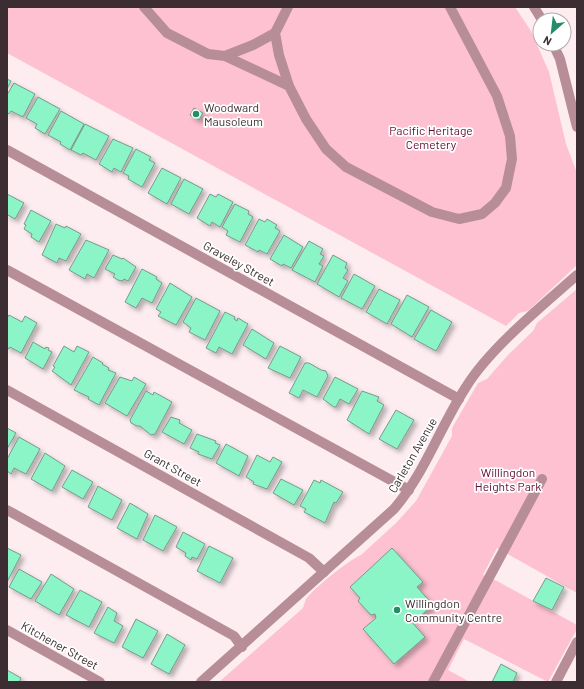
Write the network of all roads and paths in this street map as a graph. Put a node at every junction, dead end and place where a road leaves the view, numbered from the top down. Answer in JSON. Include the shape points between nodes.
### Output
{"nodes":[{"id":1,"x":144,"y":7,"type":"edge"},
{"id":2,"x":288,"y":7,"type":"edge"},
{"id":3,"x":450,"y":7,"type":"edge"},
{"id":4,"x":275,"y":33,"type":"junction"},
{"id":5,"x":557,"y":52,"type":"edge"},
{"id":6,"x":225,"y":56,"type":"junction"},
{"id":7,"x":289,"y":86,"type":"junction"},
{"id":8,"x":577,"y":127,"type":"edge"},
{"id":9,"x":7,"y":150,"type":"edge"},
{"id":10,"x":7,"y":270,"type":"edge"},
{"id":11,"x":577,"y":275,"type":"edge"},
{"id":12,"x":7,"y":390,"type":"edge"},
{"id":13,"x":459,"y":399,"type":"junction"},
{"id":14,"x":542,"y":479,"type":"dead end"},
{"id":15,"x":409,"y":490,"type":"junction"},
{"id":16,"x":7,"y":510,"type":"edge"},
{"id":17,"x":324,"y":572,"type":"junction"},
{"id":18,"x":7,"y":630,"type":"edge"},
{"id":19,"x":577,"y":642,"type":"edge"},
{"id":20,"x":242,"y":647,"type":"junction"},
{"id":21,"x":100,"y":682,"type":"edge"},
{"id":22,"x":201,"y":682,"type":"edge"},
{"id":23,"x":433,"y":682,"type":"edge"},
{"id":24,"x":556,"y":682,"type":"edge"}],
"edges":[{"from":1,"to":6,"type":"street","via":[[167,33],[208,54]]},
{"from":2,"to":4,"type":"street"},
{"from":3,"to":7,"type":"street","via":[[497,96],[510,136],[512,159],[506,188],[495,203],[482,214],[458,219],[432,212],[346,167],[326,149],[306,119]]},
{"from":4,"to":6,"type":"street"},
{"from":4,"to":7,"type":"street"},
{"from":5,"to":8,"type":"street"},
{"from":6,"to":7,"type":"street"},
{"from":9,"to":13,"type":"street","name":"Graveley Street"},
{"from":10,"to":15,"type":"street"},
{"from":11,"to":13,"type":"street","name":"Carleton Avenue","via":[[490,358],[470,380]]},
{"from":12,"to":17,"type":"street","name":"Grant Street","via":[[309,558]]},
{"from":13,"to":15,"type":"street","name":"Carleton Avenue"},
{"from":14,"to":23,"type":"street"},
{"from":15,"to":17,"type":"street","name":"Carleton Avenue","via":[[394,510]]},
{"from":16,"to":20,"type":"street","via":[[234,636]]},
{"from":17,"to":20,"type":"street","name":"Carleton Avenue"},
{"from":18,"to":21,"type":"street","name":"Kitchener Street"},
{"from":19,"to":24,"type":"street"},
{"from":20,"to":22,"type":"street","name":"Carleton Avenue"}]}
